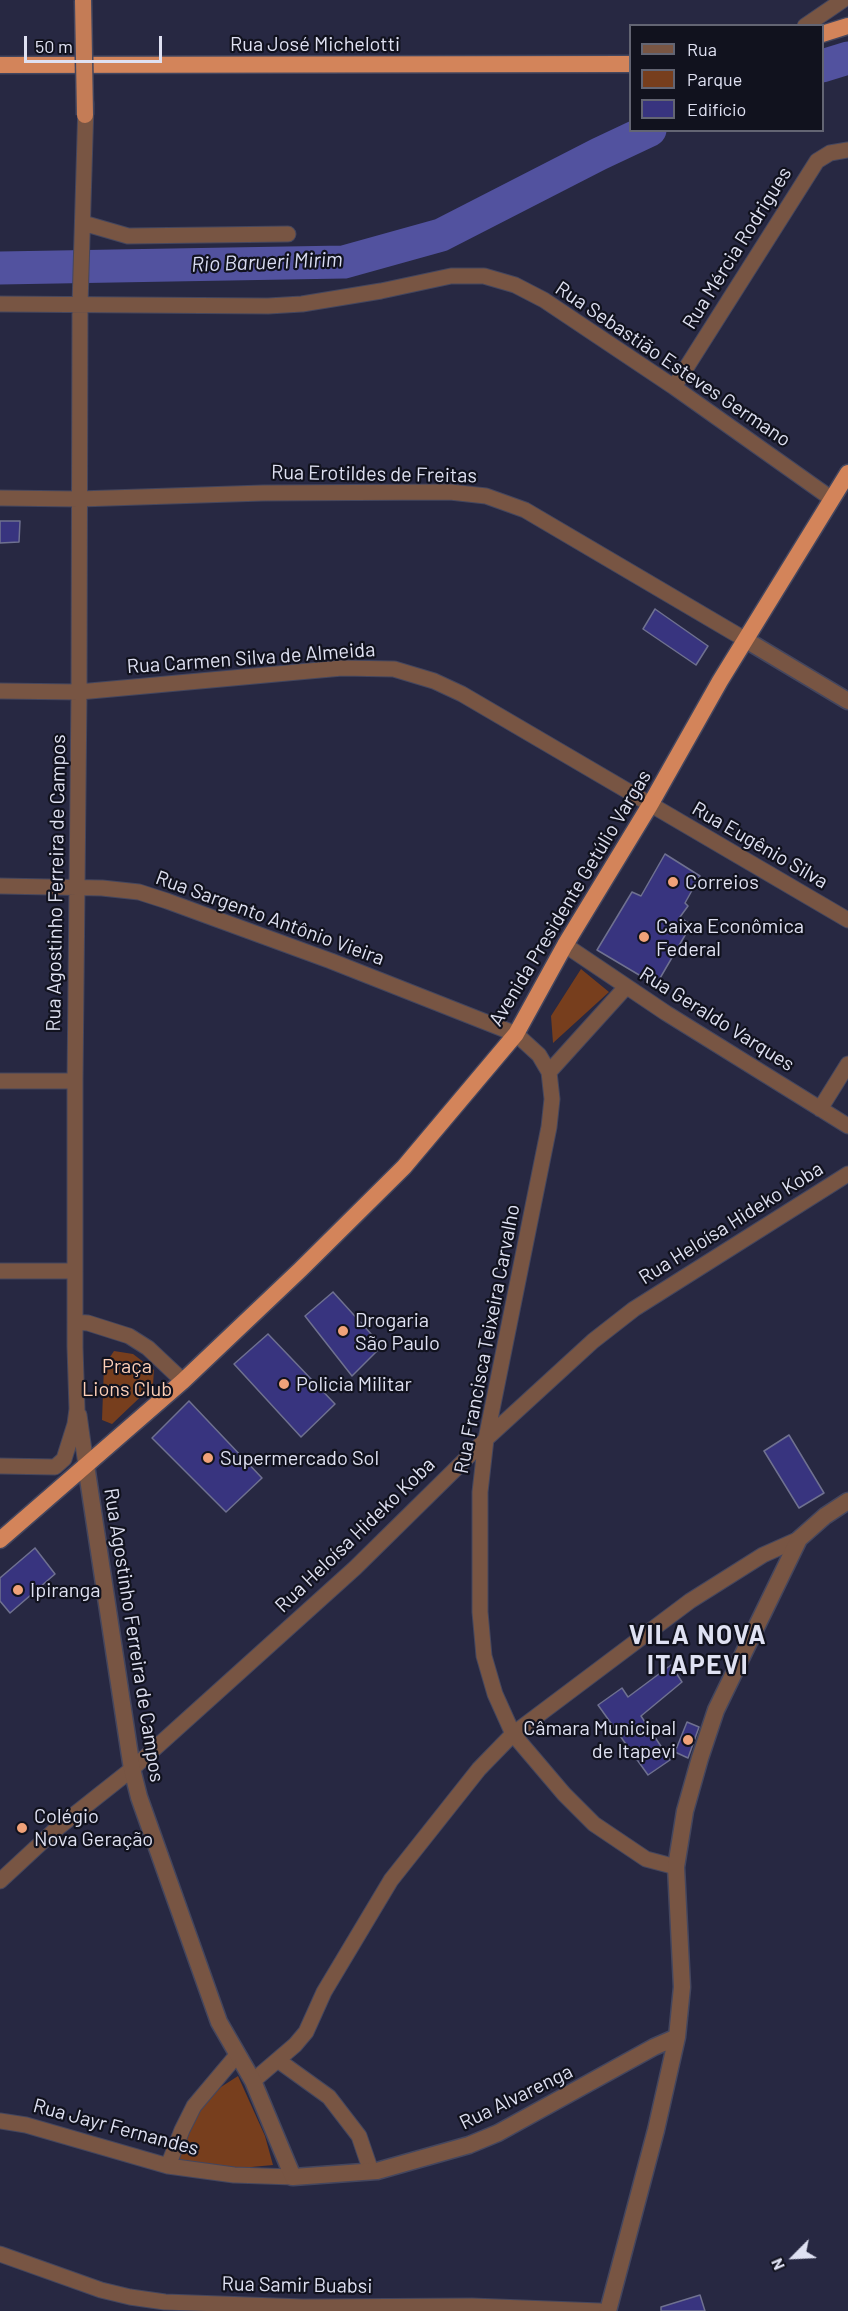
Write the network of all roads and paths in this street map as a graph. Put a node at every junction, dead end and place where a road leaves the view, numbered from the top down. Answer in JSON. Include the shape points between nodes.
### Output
{"nodes":[{"id":1,"x":85,"y":0,"type":"edge"},
{"id":2,"x":843,"y":0,"type":"edge"},
{"id":3,"x":808,"y":24,"type":"edge"},
{"id":4,"x":848,"y":26,"type":"edge"},
{"id":5,"x":824,"y":32,"type":"edge"},
{"id":6,"x":629,"y":64,"type":"edge"},
{"id":7,"x":0,"y":65,"type":"edge"},
{"id":8,"x":86,"y":66,"type":"junction"},
{"id":9,"x":85,"y":115,"type":"dead end"},
{"id":10,"x":848,"y":150,"type":"edge"},
{"id":11,"x":83,"y":223,"type":"junction"},
{"id":12,"x":288,"y":234,"type":"dead end"},
{"id":13,"x":0,"y":304,"type":"edge"},
{"id":14,"x":80,"y":305,"type":"junction"},
{"id":15,"x":674,"y":387,"type":"junction"},
{"id":16,"x":848,"y":472,"type":"edge"},
{"id":17,"x":0,"y":498,"type":"edge"},
{"id":18,"x":79,"y":499,"type":"junction"},
{"id":19,"x":832,"y":499,"type":"junction"},
{"id":20,"x":746,"y":640,"type":"junction"},
{"id":21,"x":0,"y":691,"type":"edge"},
{"id":22,"x":79,"y":692,"type":"junction"},
{"id":23,"x":848,"y":702,"type":"edge"},
{"id":24,"x":650,"y":805,"type":"junction"},
{"id":25,"x":0,"y":886,"type":"edge"},
{"id":26,"x":77,"y":887,"type":"junction"},
{"id":27,"x":848,"y":921,"type":"edge"},
{"id":28,"x":566,"y":945,"type":"junction"},
{"id":29,"x":626,"y":987,"type":"junction"},
{"id":30,"x":516,"y":1034,"type":"junction"},
{"id":31,"x":848,"y":1064,"type":"edge"},
{"id":32,"x":549,"y":1072,"type":"junction"},
{"id":33,"x":0,"y":1081,"type":"edge"},
{"id":34,"x":75,"y":1081,"type":"junction"},
{"id":35,"x":820,"y":1109,"type":"junction"},
{"id":36,"x":848,"y":1126,"type":"edge"},
{"id":37,"x":848,"y":1174,"type":"edge"},
{"id":38,"x":0,"y":1271,"type":"edge"},
{"id":39,"x":75,"y":1271,"type":"junction"},
{"id":40,"x":75,"y":1322,"type":"junction"},
{"id":41,"x":183,"y":1381,"type":"junction"},
{"id":42,"x":77,"y":1409,"type":"junction"},
{"id":43,"x":486,"y":1439,"type":"junction"},
{"id":44,"x":86,"y":1465,"type":"junction"},
{"id":45,"x":0,"y":1466,"type":"edge"},
{"id":46,"x":848,"y":1501,"type":"edge"},
{"id":47,"x":799,"y":1539,"type":"junction"},
{"id":48,"x":0,"y":1540,"type":"edge"},
{"id":49,"x":513,"y":1734,"type":"junction"},
{"id":50,"x":132,"y":1769,"type":"junction"},
{"id":51,"x":676,"y":1867,"type":"junction"},
{"id":52,"x":0,"y":1881,"type":"edge"},
{"id":53,"x":677,"y":2037,"type":"junction"},
{"id":54,"x":237,"y":2055,"type":"junction"},
{"id":55,"x":279,"y":2061,"type":"junction"},
{"id":56,"x":253,"y":2080,"type":"junction"},
{"id":57,"x":0,"y":2121,"type":"edge"},
{"id":58,"x":168,"y":2166,"type":"junction"},
{"id":59,"x":370,"y":2171,"type":"junction"},
{"id":60,"x":293,"y":2177,"type":"junction"},
{"id":61,"x":0,"y":2254,"type":"edge"},
{"id":62,"x":600,"y":2311,"type":"edge"},
{"id":63,"x":608,"y":2311,"type":"edge"}],
"edges":[{"from":1,"to":8,"type":"street","name":"Rua Agostinho Ferreira de Campos"},
{"from":1,"to":9,"type":"main road","bridge":true},
{"from":2,"to":3,"type":"street"},
{"from":4,"to":5,"type":"highway"},
{"from":6,"to":8,"type":"highway","name":"Rua José Michelotti"},
{"from":7,"to":8,"type":"highway","name":"Rua José Michelotti"},
{"from":8,"to":11,"type":"street","name":"Rua Agostinho Ferreira de Campos"},
{"from":10,"to":15,"type":"street","name":"Rua Mércia Rodrigues","via":[[830,153],[817,161]]},
{"from":11,"to":12,"type":"street","via":[[128,236]]},
{"from":11,"to":14,"type":"street","name":"Rua Agostinho Ferreira de Campos"},
{"from":13,"to":14,"type":"street","name":"Rua Sebastião Esteves Germano"},
{"from":14,"to":15,"type":"street","name":"Rua Sebastião Esteves Germano","via":[[302,304],[451,276],[484,276],[515,285],[544,300]]},
{"from":14,"to":18,"type":"street","name":"Rua Agostinho Ferreira de Campos"},
{"from":15,"to":19,"type":"street","name":"Rua Sebastião Esteves Germano"},
{"from":16,"to":19,"type":"highway","name":"Avenida Presidente Getúlio Vargas"},
{"from":17,"to":18,"type":"street","name":"Rua Erotildes de Freitas"},
{"from":18,"to":20,"type":"street","name":"Rua Erotildes de Freitas","via":[[274,493],[450,492],[486,496],[525,510]]},
{"from":18,"to":22,"type":"street","name":"Rua Agostinho Ferreira de Campos"},
{"from":19,"to":20,"type":"highway","name":"Avenida Presidente Getúlio Vargas"},
{"from":20,"to":23,"type":"street"},
{"from":20,"to":24,"type":"highway","name":"Avenida Presidente Getúlio Vargas"},
{"from":21,"to":22,"type":"street","name":"Rua Carmen Silva de Almeida"},
{"from":22,"to":24,"type":"street","name":"Rua Carmen Silva de Almeida","via":[[342,668],[394,669],[462,694]]},
{"from":22,"to":26,"type":"street","name":"Rua Agostinho Ferreira de Campos"},
{"from":24,"to":27,"type":"street","name":"Rua Eugênio Silva"},
{"from":24,"to":28,"type":"highway","name":"Avenida Presidente Getúlio Vargas"},
{"from":25,"to":26,"type":"street","name":"Rua Sargento Antônio Vieira"},
{"from":26,"to":30,"type":"street","name":"Rua Sargento Antônio Vieira","via":[[139,892],[167,901]]},
{"from":26,"to":34,"type":"street","name":"Rua Agostinho Ferreira de Campos"},
{"from":28,"to":29,"type":"street","name":"Rua Geraldo Varques"},
{"from":28,"to":30,"type":"highway","name":"Avenida Presidente Getúlio Vargas"},
{"from":29,"to":32,"type":"street"},
{"from":29,"to":35,"type":"street","name":"Rua Geraldo Varques"},
{"from":30,"to":32,"type":"street","via":[[539,1055]]},
{"from":30,"to":41,"type":"highway","name":"Avenida Presidente Getúlio Vargas","via":[[404,1167]]},
{"from":31,"to":35,"type":"street"},
{"from":32,"to":43,"type":"street","name":"Rua Francisca Teixeira Carvalho","via":[[549,1127]]},
{"from":33,"to":34,"type":"street"},
{"from":34,"to":39,"type":"street","name":"Rua Agostinho Ferreira de Campos"},
{"from":35,"to":36,"type":"street","name":"Rua Geraldo Varques"},
{"from":37,"to":43,"type":"street","name":"Rua Heloísa Hideko Koba","via":[[634,1309],[593,1341]]},
{"from":38,"to":39,"type":"street"},
{"from":39,"to":40,"type":"street","name":"Rua Agostinho Ferreira de Campos"},
{"from":40,"to":41,"type":"street","via":[[129,1336]]},
{"from":40,"to":42,"type":"street","name":"Rua Agostinho Ferreira de Campos"},
{"from":41,"to":44,"type":"highway","name":"Avenida Presidente Getúlio Vargas"},
{"from":42,"to":44,"type":"street"},
{"from":42,"to":45,"type":"street","name":"Rua Agostinho Ferreira de Campos","via":[[64,1459],[55,1467]]},
{"from":43,"to":49,"type":"street","name":"Rua Francisca Teixeira Carvalho","via":[[480,1492],[484,1656]]},
{"from":43,"to":50,"type":"street","name":"Rua Heloísa Hideko Koba","via":[[355,1568]]},
{"from":44,"to":48,"type":"highway","name":"Avenida Presidente Getúlio Vargas"},
{"from":44,"to":50,"type":"street","name":"Rua Agostinho Ferreira de Campos"},
{"from":46,"to":47,"type":"street"},
{"from":47,"to":49,"type":"street","via":[[763,1555],[690,1601]]},
{"from":47,"to":51,"type":"street","via":[[716,1710],[685,1811]]},
{"from":49,"to":51,"type":"street","name":"Rua Francisca Teixeira Carvalho","via":[[594,1824],[646,1859]]},
{"from":49,"to":55,"type":"street","via":[[472,1778],[391,1880],[324,1992],[306,2032]]},
{"from":50,"to":52,"type":"street","name":"Rua Heloísa Hideko Koba","via":[[55,1830]]},
{"from":50,"to":54,"type":"street","name":"Rua Agostinho Ferreira de Campos","via":[[219,2022]]},
{"from":51,"to":53,"type":"street","via":[[682,1987]]},
{"from":53,"to":59,"type":"street","name":"Rua Alvarenga","via":[[498,2133],[418,2160]]},
{"from":53,"to":63,"type":"street"},
{"from":54,"to":56,"type":"street","name":"Rua Agostinho Ferreira de Campos"},
{"from":54,"to":58,"type":"street","via":[[194,2106]]},
{"from":55,"to":56,"type":"street"},
{"from":55,"to":59,"type":"street","via":[[329,2097],[359,2136]]},
{"from":56,"to":60,"type":"street","name":"Rua Agostinho Ferreira de Campos"},
{"from":57,"to":58,"type":"street","name":"Rua Jayr Fernandes"},
{"from":58,"to":60,"type":"street","name":"Rua Jayr Fernandes","via":[[234,2175]]},
{"from":59,"to":60,"type":"street","name":"Rua Alvarenga"},
{"from":61,"to":62,"type":"street","name":"Rua Samir Buabsi","via":[[101,2290],[165,2302]]}]}
